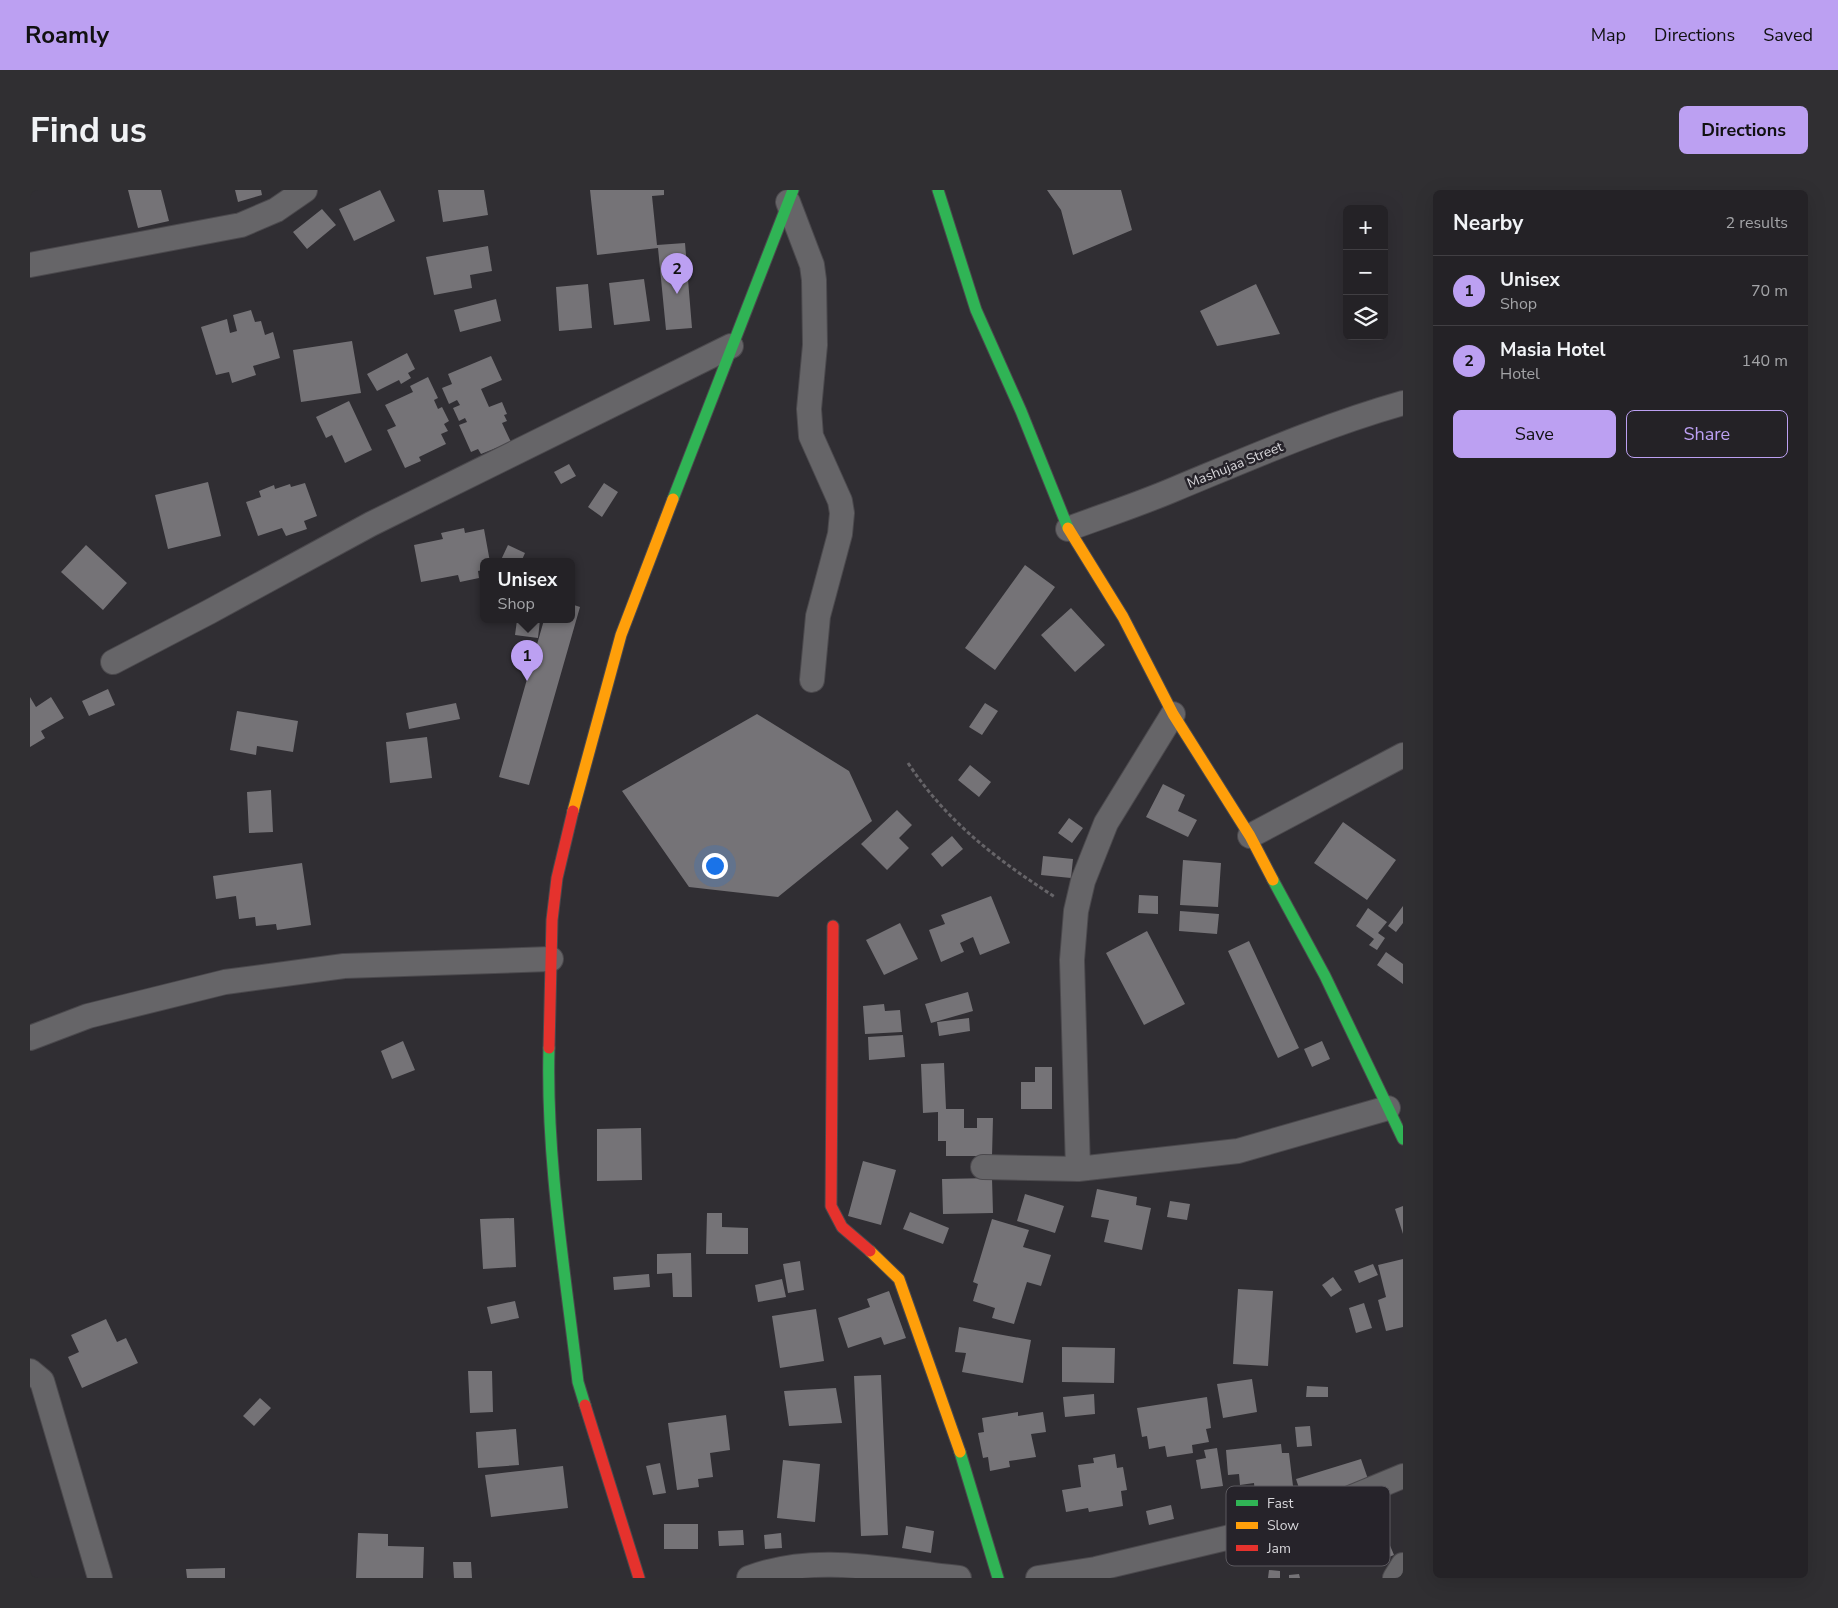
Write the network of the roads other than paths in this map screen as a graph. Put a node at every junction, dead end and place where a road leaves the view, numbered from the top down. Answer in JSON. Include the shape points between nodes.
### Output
{"nodes":[{"id":1,"x":305,"y":190,"type":"edge"},
{"id":2,"x":938,"y":190,"type":"edge"},
{"id":3,"x":791,"y":196,"type":"edge"},
{"id":4,"x":30,"y":264,"type":"edge"},
{"id":5,"x":731,"y":346,"type":"junction"},
{"id":6,"x":1403,"y":403,"type":"edge"},
{"id":7,"x":1068,"y":529,"type":"junction"},
{"id":8,"x":113,"y":662,"type":"dead end"},
{"id":9,"x":812,"y":680,"type":"dead end"},
{"id":10,"x":1173,"y":714,"type":"junction"},
{"id":11,"x":1403,"y":755,"type":"edge"},
{"id":12,"x":1250,"y":836,"type":"junction"},
{"id":13,"x":833,"y":926,"type":"dead end"},
{"id":14,"x":551,"y":959,"type":"junction"},
{"id":15,"x":30,"y":1038,"type":"edge"},
{"id":16,"x":1388,"y":1108,"type":"junction"},
{"id":17,"x":1403,"y":1139,"type":"edge"},
{"id":18,"x":983,"y":1167,"type":"dead end"},
{"id":19,"x":1078,"y":1169,"type":"junction"},
{"id":20,"x":30,"y":1371,"type":"edge"},
{"id":21,"x":1403,"y":1476,"type":"edge"},
{"id":22,"x":1379,"y":1486,"type":"edge"},
{"id":23,"x":1226,"y":1538,"type":"edge"},
{"id":24,"x":1403,"y":1564,"type":"edge"},
{"id":25,"x":100,"y":1578,"type":"edge"},
{"id":26,"x":639,"y":1578,"type":"edge"},
{"id":27,"x":749,"y":1578,"type":"edge"},
{"id":28,"x":959,"y":1578,"type":"edge"},
{"id":29,"x":998,"y":1578,"type":"edge"},
{"id":30,"x":1038,"y":1578,"type":"edge"},
{"id":31,"x":1395,"y":1578,"type":"edge"}],
"edges":[{"from":1,"to":4,"type":"street","via":[[276,210],[241,225]]},
{"from":2,"to":7,"type":"street","via":[[976,310]]},
{"from":3,"to":5,"type":"street"},
{"from":3,"to":9,"type":"street","via":[[814,280],[815,345],[809,409],[811,436],[840,501],[842,513],[840,534],[818,616]]},
{"from":5,"to":8,"type":"street","via":[[371,524]]},
{"from":5,"to":14,"type":"street","via":[[621,635],[589,746],[557,878]]},
{"from":6,"to":7,"type":"street","name":"Mashujaa Street","via":[[1263,452]]},
{"from":7,"to":10,"type":"street","via":[[1123,617]]},
{"from":10,"to":12,"type":"street"},
{"from":10,"to":19,"type":"street","via":[[1106,823],[1083,881],[1076,911],[1072,960]]},
{"from":11,"to":12,"type":"street"},
{"from":12,"to":16,"type":"street","via":[[1325,976]]},
{"from":13,"to":29,"type":"street","via":[[832,1212],[844,1229],[892,1268],[900,1279],[971,1483]]},
{"from":14,"to":15,"type":"street","via":[[344,966],[225,982],[88,1016]]},
{"from":14,"to":26,"type":"street","via":[[548,1091],[578,1382]]},
{"from":16,"to":17,"type":"street"},
{"from":16,"to":19,"type":"street","via":[[1238,1151]]},
{"from":18,"to":19,"type":"street"},
{"from":20,"to":25,"type":"street","via":[[42,1381]]},
{"from":21,"to":22,"type":"street"},
{"from":23,"to":30,"type":"street","via":[[1096,1569]]},
{"from":24,"to":31,"type":"street"},
{"from":27,"to":28,"type":"street","via":[[770,1570],[820,1564],[869,1566]]}]}
